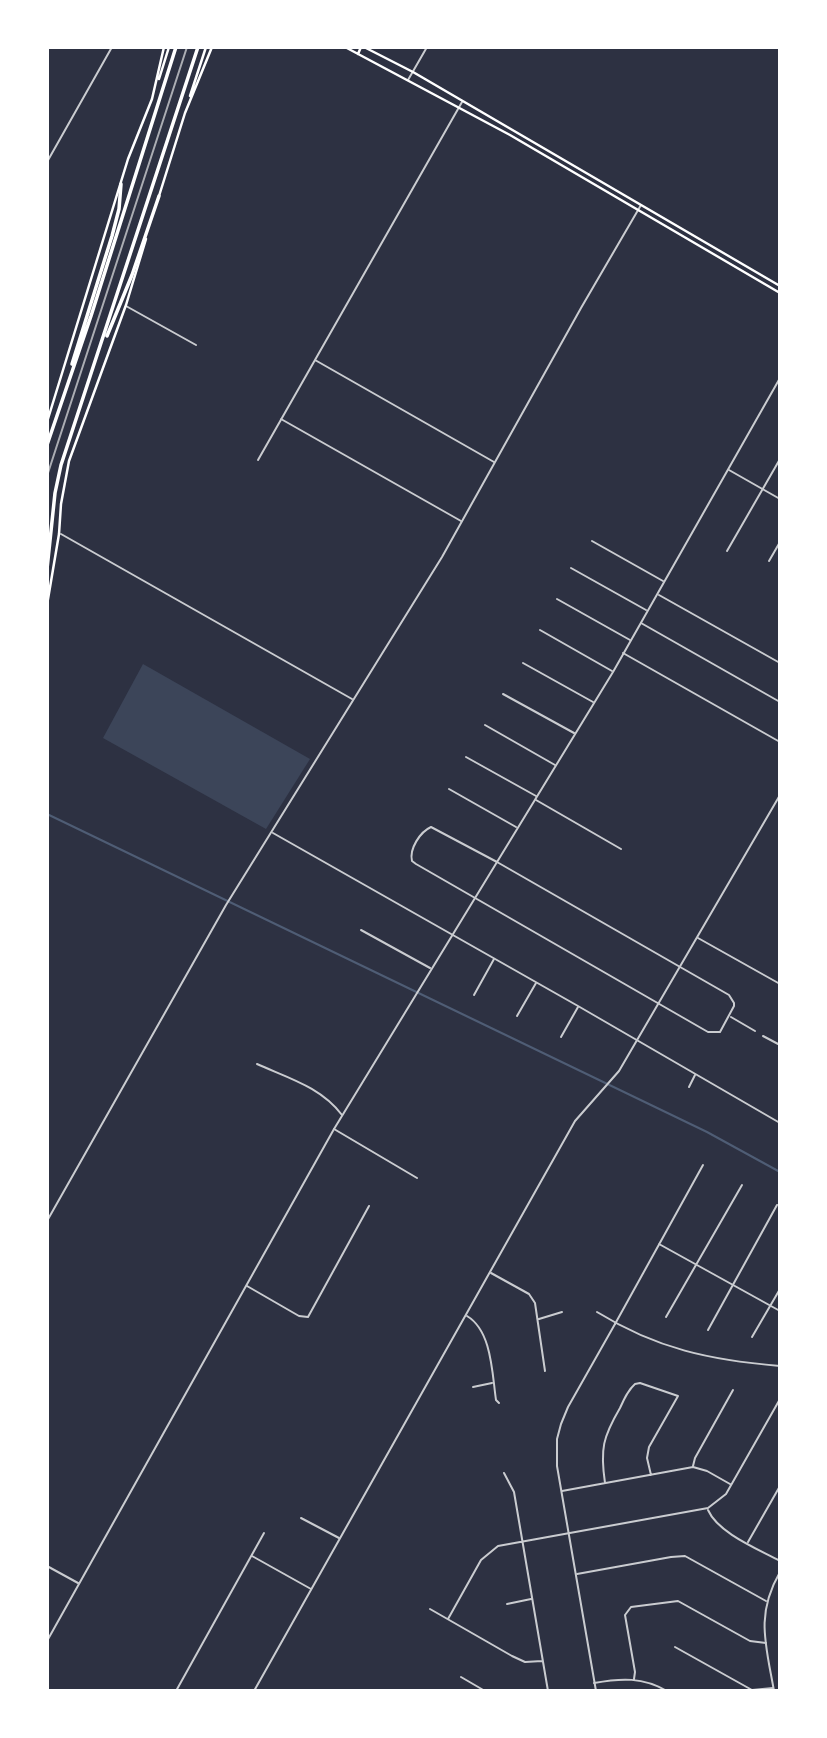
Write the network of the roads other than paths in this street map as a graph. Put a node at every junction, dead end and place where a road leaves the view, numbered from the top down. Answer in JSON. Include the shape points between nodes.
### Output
{"nodes":[{"id":1,"x":112,"y":47,"type":"edge"},
{"id":2,"x":167,"y":47,"type":"edge"},
{"id":3,"x":176,"y":47,"type":"edge"},
{"id":4,"x":198,"y":47,"type":"edge"},
{"id":5,"x":206,"y":47,"type":"edge"},
{"id":6,"x":212,"y":47,"type":"edge"},
{"id":7,"x":345,"y":47,"type":"edge"},
{"id":8,"x":363,"y":47,"type":"edge"},
{"id":9,"x":427,"y":47,"type":"edge"},
{"id":10,"x":358,"y":54,"type":"junction"},
{"id":11,"x":413,"y":72,"type":"junction"},
{"id":12,"x":408,"y":80,"type":"junction"},
{"id":13,"x":463,"y":101,"type":"junction"},
{"id":14,"x":459,"y":108,"type":"junction"},
{"id":15,"x":185,"y":113,"type":"junction"},
{"id":16,"x":483,"y":113,"type":"junction"},
{"id":17,"x":480,"y":120,"type":"junction"},
{"id":18,"x":532,"y":142,"type":"junction"},
{"id":19,"x":529,"y":147,"type":"junction"},
{"id":20,"x":47,"y":162,"type":"edge"},
{"id":21,"x":586,"y":173,"type":"junction"},
{"id":22,"x":584,"y":178,"type":"junction"},
{"id":23,"x":121,"y":184,"type":"junction"},
{"id":24,"x":159,"y":196,"type":"junction"},
{"id":25,"x":641,"y":204,"type":"junction"},
{"id":26,"x":638,"y":210,"type":"junction"},
{"id":27,"x":727,"y":255,"type":"junction"},
{"id":28,"x":724,"y":261,"type":"junction"},
{"id":29,"x":780,"y":286,"type":"edge"},
{"id":30,"x":780,"y":293,"type":"edge"},
{"id":31,"x":125,"y":305,"type":"junction"},
{"id":32,"x":196,"y":345,"type":"dead end"},
{"id":33,"x":101,"y":347,"type":"junction"},
{"id":34,"x":315,"y":360,"type":"junction"},
{"id":35,"x":780,"y":378,"type":"edge"},
{"id":36,"x":60,"y":403,"type":"junction"},
{"id":37,"x":281,"y":419,"type":"junction"},
{"id":38,"x":47,"y":422,"type":"edge"},
{"id":39,"x":47,"y":445,"type":"edge"},
{"id":40,"x":780,"y":459,"type":"edge"},
{"id":41,"x":258,"y":460,"type":"dead end"},
{"id":42,"x":494,"y":462,"type":"junction"},
{"id":43,"x":728,"y":470,"type":"junction"},
{"id":44,"x":762,"y":489,"type":"junction"},
{"id":45,"x":780,"y":499,"type":"edge"},
{"id":46,"x":462,"y":522,"type":"junction"},
{"id":47,"x":58,"y":534,"type":"junction"},
{"id":48,"x":592,"y":541,"type":"dead end"},
{"id":49,"x":780,"y":542,"type":"edge"},
{"id":50,"x":727,"y":551,"type":"dead end"},
{"id":51,"x":769,"y":561,"type":"dead end"},
{"id":52,"x":572,"y":568,"type":"dead end"},
{"id":53,"x":47,"y":569,"type":"edge"},
{"id":54,"x":664,"y":582,"type":"junction"},
{"id":55,"x":657,"y":594,"type":"junction"},
{"id":56,"x":557,"y":599,"type":"dead end"},
{"id":57,"x":47,"y":605,"type":"edge"},
{"id":58,"x":647,"y":611,"type":"junction"},
{"id":59,"x":640,"y":623,"type":"junction"},
{"id":60,"x":540,"y":630,"type":"dead end"},
{"id":61,"x":631,"y":640,"type":"junction"},
{"id":62,"x":623,"y":653,"type":"junction"},
{"id":63,"x":523,"y":663,"type":"dead end"},
{"id":64,"x":780,"y":663,"type":"edge"},
{"id":65,"x":613,"y":672,"type":"junction"},
{"id":66,"x":503,"y":694,"type":"dead end"},
{"id":67,"x":352,"y":699,"type":"junction"},
{"id":68,"x":780,"y":702,"type":"edge"},
{"id":69,"x":594,"y":703,"type":"junction"},
{"id":70,"x":485,"y":725,"type":"dead end"},
{"id":71,"x":575,"y":734,"type":"junction"},
{"id":72,"x":780,"y":742,"type":"edge"},
{"id":73,"x":466,"y":757,"type":"dead end"},
{"id":74,"x":556,"y":766,"type":"junction"},
{"id":75,"x":449,"y":789,"type":"dead end"},
{"id":76,"x":780,"y":795,"type":"edge"},
{"id":77,"x":536,"y":798,"type":"junction"},
{"id":78,"x":517,"y":828,"type":"junction"},
{"id":79,"x":272,"y":832,"type":"junction"},
{"id":80,"x":621,"y":849,"type":"dead end"},
{"id":81,"x":497,"y":862,"type":"junction"},
{"id":82,"x":475,"y":898,"type":"junction"},
{"id":83,"x":361,"y":930,"type":"dead end"},
{"id":84,"x":452,"y":934,"type":"junction"},
{"id":85,"x":698,"y":938,"type":"junction"},
{"id":86,"x":494,"y":958,"type":"junction"},
{"id":87,"x":681,"y":967,"type":"junction"},
{"id":88,"x":431,"y":968,"type":"junction"},
{"id":89,"x":537,"y":982,"type":"junction"},
{"id":90,"x":780,"y":984,"type":"edge"},
{"id":91,"x":474,"y":995,"type":"dead end"},
{"id":92,"x":660,"y":1003,"type":"junction"},
{"id":93,"x":578,"y":1006,"type":"junction"},
{"id":94,"x":517,"y":1016,"type":"dead end"},
{"id":95,"x":730,"y":1017,"type":"junction"},
{"id":96,"x":755,"y":1031,"type":"dead end"},
{"id":97,"x":763,"y":1035,"type":"dead end"},
{"id":98,"x":561,"y":1037,"type":"dead end"},
{"id":99,"x":638,"y":1040,"type":"junction"},
{"id":100,"x":780,"y":1045,"type":"edge"},
{"id":101,"x":257,"y":1065,"type":"dead end"},
{"id":102,"x":696,"y":1074,"type":"junction"},
{"id":103,"x":688,"y":1087,"type":"dead end"},
{"id":104,"x":342,"y":1116,"type":"junction"},
{"id":105,"x":780,"y":1123,"type":"edge"},
{"id":106,"x":334,"y":1129,"type":"junction"},
{"id":107,"x":703,"y":1166,"type":"dead end"},
{"id":108,"x":417,"y":1178,"type":"dead end"},
{"id":109,"x":742,"y":1185,"type":"dead end"},
{"id":110,"x":777,"y":1205,"type":"dead end"},
{"id":111,"x":369,"y":1206,"type":"dead end"},
{"id":112,"x":47,"y":1221,"type":"edge"},
{"id":113,"x":659,"y":1244,"type":"junction"},
{"id":114,"x":697,"y":1265,"type":"junction"},
{"id":115,"x":490,"y":1272,"type":"junction"},
{"id":116,"x":733,"y":1285,"type":"junction"},
{"id":117,"x":246,"y":1286,"type":"junction"},
{"id":118,"x":780,"y":1289,"type":"edge"},
{"id":119,"x":770,"y":1306,"type":"junction"},
{"id":120,"x":780,"y":1311,"type":"edge"},
{"id":121,"x":562,"y":1312,"type":"dead end"},
{"id":122,"x":597,"y":1312,"type":"dead end"},
{"id":123,"x":466,"y":1315,"type":"junction"},
{"id":124,"x":666,"y":1317,"type":"dead end"},
{"id":125,"x":538,"y":1319,"type":"junction"},
{"id":126,"x":615,"y":1324,"type":"junction"},
{"id":127,"x":708,"y":1330,"type":"dead end"},
{"id":128,"x":752,"y":1337,"type":"dead end"},
{"id":129,"x":780,"y":1366,"type":"edge"},
{"id":130,"x":545,"y":1371,"type":"dead end"},
{"id":131,"x":493,"y":1383,"type":"junction"},
{"id":132,"x":473,"y":1387,"type":"dead end"},
{"id":133,"x":733,"y":1390,"type":"dead end"},
{"id":134,"x":780,"y":1399,"type":"edge"},
{"id":135,"x":499,"y":1403,"type":"dead end"},
{"id":136,"x":693,"y":1467,"type":"junction"},
{"id":137,"x":505,"y":1473,"type":"dead end"},
{"id":138,"x":651,"y":1475,"type":"junction"},
{"id":139,"x":605,"y":1483,"type":"junction"},
{"id":140,"x":731,"y":1485,"type":"junction"},
{"id":141,"x":780,"y":1486,"type":"edge"},
{"id":142,"x":562,"y":1491,"type":"junction"},
{"id":143,"x":708,"y":1508,"type":"junction"},
{"id":144,"x":301,"y":1518,"type":"dead end"},
{"id":145,"x":569,"y":1532,"type":"junction"},
{"id":146,"x":264,"y":1533,"type":"dead end"},
{"id":147,"x":339,"y":1538,"type":"junction"},
{"id":148,"x":521,"y":1540,"type":"junction"},
{"id":149,"x":748,"y":1542,"type":"junction"},
{"id":150,"x":251,"y":1556,"type":"junction"},
{"id":151,"x":780,"y":1561,"type":"edge"},
{"id":152,"x":47,"y":1566,"type":"edge"},
{"id":153,"x":780,"y":1572,"type":"edge"},
{"id":154,"x":575,"y":1574,"type":"junction"},
{"id":155,"x":79,"y":1584,"type":"junction"},
{"id":156,"x":311,"y":1588,"type":"junction"},
{"id":157,"x":533,"y":1599,"type":"junction"},
{"id":158,"x":766,"y":1601,"type":"junction"},
{"id":159,"x":507,"y":1604,"type":"dead end"},
{"id":160,"x":430,"y":1609,"type":"dead end"},
{"id":161,"x":448,"y":1619,"type":"junction"},
{"id":162,"x":47,"y":1641,"type":"edge"},
{"id":163,"x":766,"y":1643,"type":"junction"},
{"id":164,"x":676,"y":1647,"type":"dead end"},
{"id":165,"x":543,"y":1661,"type":"junction"},
{"id":166,"x":461,"y":1677,"type":"dead end"},
{"id":167,"x":634,"y":1679,"type":"junction"},
{"id":168,"x":594,"y":1683,"type":"junction"},
{"id":169,"x":774,"y":1689,"type":"edge"},
{"id":170,"x":176,"y":1691,"type":"edge"},
{"id":171,"x":254,"y":1691,"type":"edge"},
{"id":172,"x":485,"y":1691,"type":"edge"},
{"id":173,"x":548,"y":1691,"type":"edge"},
{"id":174,"x":596,"y":1691,"type":"edge"},
{"id":175,"x":667,"y":1691,"type":"edge"}],
"edges":[{"from":1,"to":20,"type":"street"},
{"from":2,"to":23,"type":"main road"},
{"from":3,"to":36,"type":"highway"},
{"from":4,"to":33,"type":"highway"},
{"from":5,"to":15,"type":"main road"},
{"from":6,"to":15,"type":"main road"},
{"from":7,"to":10,"type":"main road"},
{"from":8,"to":10,"type":"main road"},
{"from":8,"to":11,"type":"main road"},
{"from":9,"to":11,"type":"street"},
{"from":10,"to":12,"type":"main road"},
{"from":11,"to":12,"type":"street"},
{"from":11,"to":13,"type":"main road"},
{"from":12,"to":14,"type":"main road"},
{"from":13,"to":14,"type":"street"},
{"from":13,"to":16,"type":"main road"},
{"from":14,"to":17,"type":"main road"},
{"from":14,"to":34,"type":"street"},
{"from":15,"to":24,"type":"main road"},
{"from":16,"to":17,"type":"main road"},
{"from":16,"to":18,"type":"main road"},
{"from":17,"to":19,"type":"main road"},
{"from":18,"to":19,"type":"main road"},
{"from":18,"to":21,"type":"main road"},
{"from":19,"to":22,"type":"main road"},
{"from":21,"to":22,"type":"main road"},
{"from":21,"to":25,"type":"main road"},
{"from":22,"to":26,"type":"main road"},
{"from":23,"to":36,"type":"highway","via":[[112,236]]},
{"from":23,"to":38,"type":"main road"},
{"from":24,"to":31,"type":"main road"},
{"from":24,"to":33,"type":"highway","via":[[115,321]]},
{"from":25,"to":26,"type":"street"},
{"from":25,"to":27,"type":"main road"},
{"from":26,"to":28,"type":"main road"},
{"from":26,"to":42,"type":"street"},
{"from":27,"to":28,"type":"main road"},
{"from":27,"to":29,"type":"main road"},
{"from":28,"to":30,"type":"main road"},
{"from":31,"to":32,"type":"street"},
{"from":31,"to":47,"type":"main road","via":[[69,461]]},
{"from":33,"to":53,"type":"highway","via":[[57,480]]},
{"from":34,"to":37,"type":"street"},
{"from":34,"to":42,"type":"street"},
{"from":35,"to":43,"type":"street"},
{"from":36,"to":39,"type":"highway"},
{"from":37,"to":41,"type":"street"},
{"from":37,"to":46,"type":"street"},
{"from":40,"to":44,"type":"street"},
{"from":42,"to":46,"type":"street"},
{"from":43,"to":44,"type":"street"},
{"from":43,"to":54,"type":"street"},
{"from":44,"to":45,"type":"street"},
{"from":44,"to":50,"type":"street"},
{"from":46,"to":67,"type":"street"},
{"from":47,"to":57,"type":"main road"},
{"from":47,"to":67,"type":"street"},
{"from":48,"to":54,"type":"street"},
{"from":49,"to":51,"type":"street"},
{"from":52,"to":58,"type":"street"},
{"from":54,"to":55,"type":"street"},
{"from":55,"to":58,"type":"street"},
{"from":55,"to":64,"type":"street"},
{"from":56,"to":61,"type":"street"},
{"from":58,"to":59,"type":"street"},
{"from":59,"to":61,"type":"street"},
{"from":59,"to":68,"type":"street"},
{"from":60,"to":65,"type":"street"},
{"from":61,"to":62,"type":"street"},
{"from":62,"to":65,"type":"street"},
{"from":62,"to":72,"type":"street"},
{"from":63,"to":69,"type":"street"},
{"from":65,"to":69,"type":"street"},
{"from":66,"to":71,"type":"street"},
{"from":67,"to":79,"type":"street"},
{"from":69,"to":71,"type":"street"},
{"from":70,"to":74,"type":"street"},
{"from":71,"to":74,"type":"street"},
{"from":73,"to":77,"type":"street"},
{"from":74,"to":77,"type":"street"},
{"from":75,"to":78,"type":"street"},
{"from":76,"to":85,"type":"street"},
{"from":77,"to":78,"type":"street"},
{"from":77,"to":80,"type":"street"},
{"from":78,"to":81,"type":"street"},
{"from":79,"to":84,"type":"street"},
{"from":79,"to":112,"type":"street"},
{"from":81,"to":82,"type":"street"},
{"from":81,"to":82,"type":"street","via":[[431,827],[417,842],[412,861]]},
{"from":81,"to":87,"type":"street"},
{"from":82,"to":84,"type":"street"},
{"from":82,"to":92,"type":"street"},
{"from":83,"to":88,"type":"street"},
{"from":84,"to":86,"type":"street"},
{"from":84,"to":88,"type":"street"},
{"from":85,"to":87,"type":"street"},
{"from":85,"to":90,"type":"street"},
{"from":86,"to":89,"type":"street"},
{"from":86,"to":91,"type":"street"},
{"from":87,"to":92,"type":"street"},
{"from":87,"to":95,"type":"street","via":[[732,998]]},
{"from":88,"to":104,"type":"street"},
{"from":89,"to":93,"type":"street"},
{"from":89,"to":94,"type":"street"},
{"from":92,"to":95,"type":"street","via":[[708,1032],[720,1032]]},
{"from":92,"to":99,"type":"street"},
{"from":93,"to":98,"type":"street"},
{"from":93,"to":99,"type":"street"},
{"from":95,"to":96,"type":"street"},
{"from":97,"to":100,"type":"street"},
{"from":99,"to":102,"type":"street"},
{"from":99,"to":115,"type":"street","via":[[611,1082],[578,1116]]},
{"from":101,"to":104,"type":"street","via":[[319,1093]]},
{"from":102,"to":103,"type":"street"},
{"from":102,"to":105,"type":"street"},
{"from":104,"to":106,"type":"street"},
{"from":106,"to":108,"type":"street"},
{"from":106,"to":117,"type":"street"},
{"from":107,"to":113,"type":"street"},
{"from":109,"to":114,"type":"street"},
{"from":110,"to":116,"type":"street"},
{"from":111,"to":117,"type":"street","via":[[308,1317]]},
{"from":113,"to":114,"type":"street"},
{"from":113,"to":126,"type":"street"},
{"from":114,"to":116,"type":"street"},
{"from":114,"to":124,"type":"street"},
{"from":115,"to":123,"type":"street"},
{"from":115,"to":125,"type":"street","via":[[531,1296]]},
{"from":116,"to":119,"type":"street"},
{"from":116,"to":127,"type":"street"},
{"from":117,"to":155,"type":"street"},
{"from":118,"to":119,"type":"street"},
{"from":119,"to":120,"type":"street"},
{"from":119,"to":128,"type":"street"},
{"from":121,"to":125,"type":"street"},
{"from":122,"to":126,"type":"street"},
{"from":123,"to":131,"type":"street","via":[[483,1333]]},
{"from":123,"to":147,"type":"street"},
{"from":125,"to":130,"type":"street"},
{"from":126,"to":129,"type":"street","via":[[685,1353]]},
{"from":126,"to":142,"type":"street","via":[[561,1424],[557,1466]]},
{"from":131,"to":132,"type":"street"},
{"from":131,"to":135,"type":"street"},
{"from":133,"to":136,"type":"street"},
{"from":134,"to":140,"type":"street"},
{"from":136,"to":138,"type":"street"},
{"from":136,"to":140,"type":"street"},
{"from":137,"to":148,"type":"street","via":[[512,1486]]},
{"from":138,"to":139,"type":"street"},
{"from":138,"to":139,"type":"street","via":[[649,1447],[678,1396],[640,1383],[631,1387],[606,1432]]},
{"from":139,"to":142,"type":"street"},
{"from":140,"to":143,"type":"street"},
{"from":141,"to":149,"type":"street"},
{"from":142,"to":145,"type":"street"},
{"from":143,"to":145,"type":"street"},
{"from":143,"to":149,"type":"street","via":[[716,1523]]},
{"from":144,"to":147,"type":"street"},
{"from":145,"to":148,"type":"street"},
{"from":145,"to":154,"type":"street"},
{"from":146,"to":150,"type":"street"},
{"from":147,"to":156,"type":"street"},
{"from":148,"to":157,"type":"street"},
{"from":148,"to":161,"type":"street","via":[[490,1550]]},
{"from":149,"to":151,"type":"street"},
{"from":150,"to":156,"type":"street"},
{"from":150,"to":170,"type":"street"},
{"from":152,"to":155,"type":"street"},
{"from":153,"to":158,"type":"street"},
{"from":154,"to":158,"type":"street","via":[[685,1556]]},
{"from":154,"to":168,"type":"street"},
{"from":155,"to":162,"type":"street"},
{"from":156,"to":171,"type":"street"},
{"from":157,"to":159,"type":"street"},
{"from":157,"to":165,"type":"street"},
{"from":158,"to":163,"type":"street"},
{"from":160,"to":161,"type":"street"},
{"from":161,"to":165,"type":"street","via":[[525,1662]]},
{"from":163,"to":167,"type":"street","via":[[750,1641],[678,1601],[631,1607],[625,1615]]},
{"from":163,"to":169,"type":"street"},
{"from":164,"to":169,"type":"street","via":[[752,1690]]},
{"from":165,"to":173,"type":"street"},
{"from":166,"to":172,"type":"street"},
{"from":167,"to":168,"type":"street"},
{"from":167,"to":175,"type":"street"},
{"from":168,"to":174,"type":"street"}]}
